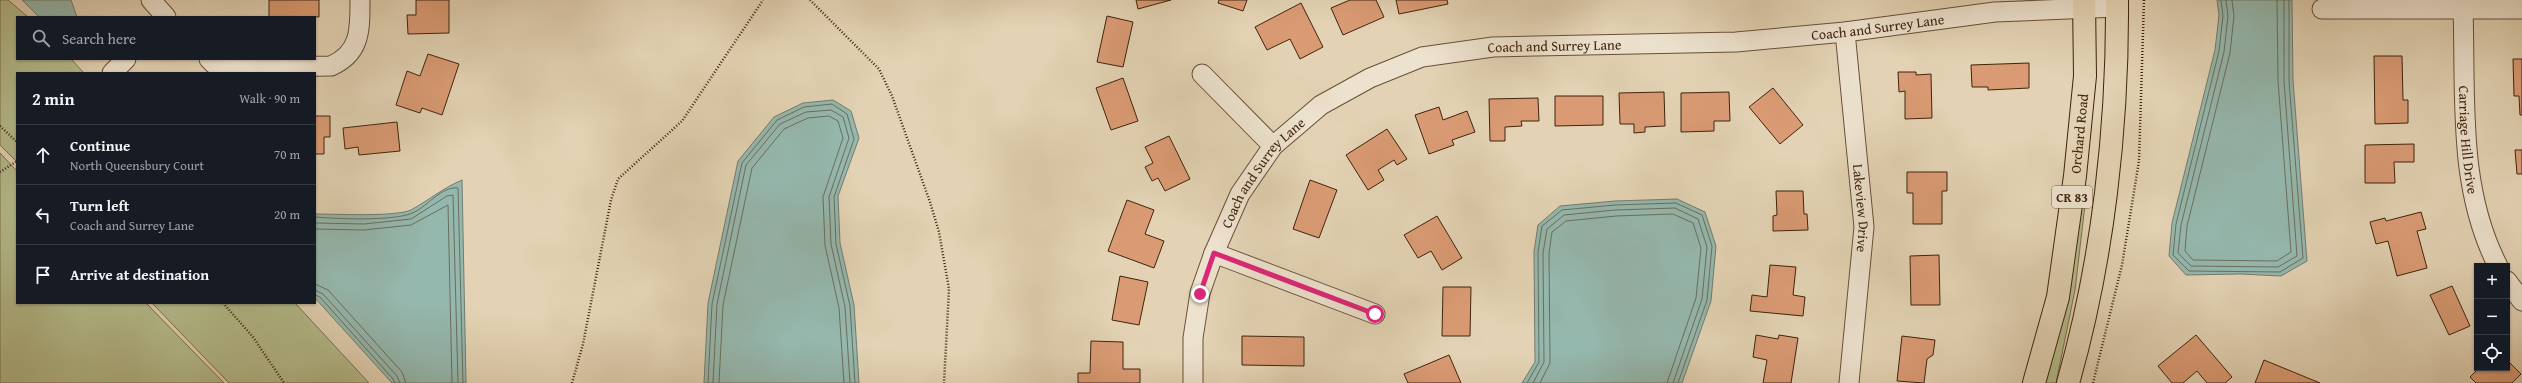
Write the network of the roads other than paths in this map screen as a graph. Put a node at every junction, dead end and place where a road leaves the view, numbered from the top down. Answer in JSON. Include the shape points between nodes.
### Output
{"nodes":[{"id":1,"x":151,"y":0,"type":"edge"},
{"id":2,"x":360,"y":0,"type":"edge"},
{"id":3,"x":2117,"y":3,"type":"edge"},
{"id":4,"x":2084,"y":4,"type":"edge"},
{"id":5,"x":2322,"y":9,"type":"dead end"},
{"id":6,"x":2463,"y":9,"type":"junction"},
{"id":7,"x":2522,"y":9,"type":"edge"},
{"id":8,"x":165,"y":16,"type":"edge"},
{"id":9,"x":1845,"y":32,"type":"junction"},
{"id":10,"x":125,"y":60,"type":"edge"},
{"id":11,"x":210,"y":60,"type":"edge"},
{"id":12,"x":113,"y":72,"type":"edge"},
{"id":13,"x":1202,"y":74,"type":"dead end"},
{"id":14,"x":1273,"y":146,"type":"junction"},
{"id":15,"x":1214,"y":253,"type":"junction"},
{"id":16,"x":2497,"y":263,"type":"edge"},
{"id":17,"x":2510,"y":284,"type":"edge"},
{"id":18,"x":2522,"y":301,"type":"edge"},
{"id":19,"x":1375,"y":314,"type":"dead end"},
{"id":20,"x":1193,"y":383,"type":"edge"},
{"id":21,"x":1849,"y":383,"type":"edge"},
{"id":22,"x":2034,"y":383,"type":"edge"},
{"id":23,"x":2068,"y":383,"type":"edge"}],
"edges":[{"from":1,"to":8,"type":"street"},
{"from":2,"to":11,"type":"street","via":[[356,45],[345,60],[331,66],[226,68]]},
{"from":3,"to":4,"type":"street","name":"Coach and Surrey Lane"},
{"from":3,"to":23,"type":"main road","number":"CR 83","via":[[2116,80],[2102,224]]},
{"from":4,"to":9,"type":"street","name":"Coach and Surrey Lane","via":[[1994,12]]},
{"from":4,"to":22,"type":"main road","name":"Orchard Road","number":"CR 83","via":[[2085,76],[2076,176],[2058,297]]},
{"from":5,"to":6,"type":"street"},
{"from":6,"to":7,"type":"street"},
{"from":6,"to":16,"type":"street","name":"Carriage Hill Drive","via":[[2468,173],[2481,224]]},
{"from":9,"to":14,"type":"street","name":"Coach and Surrey Lane","via":[[1736,42],[1493,47],[1422,57],[1370,78],[1320,105]]},
{"from":9,"to":21,"type":"street","name":"Lakeview Drive","via":[[1864,227]]},
{"from":10,"to":12,"type":"street"},
{"from":13,"to":14,"type":"street"},
{"from":14,"to":15,"type":"street","name":"Coach and Surrey Lane","via":[[1240,194]]},
{"from":15,"to":19,"type":"street"},
{"from":15,"to":20,"type":"street","name":"Coach and Surrey Lane","via":[[1200,294],[1192,338]]},
{"from":17,"to":18,"type":"street"}]}
